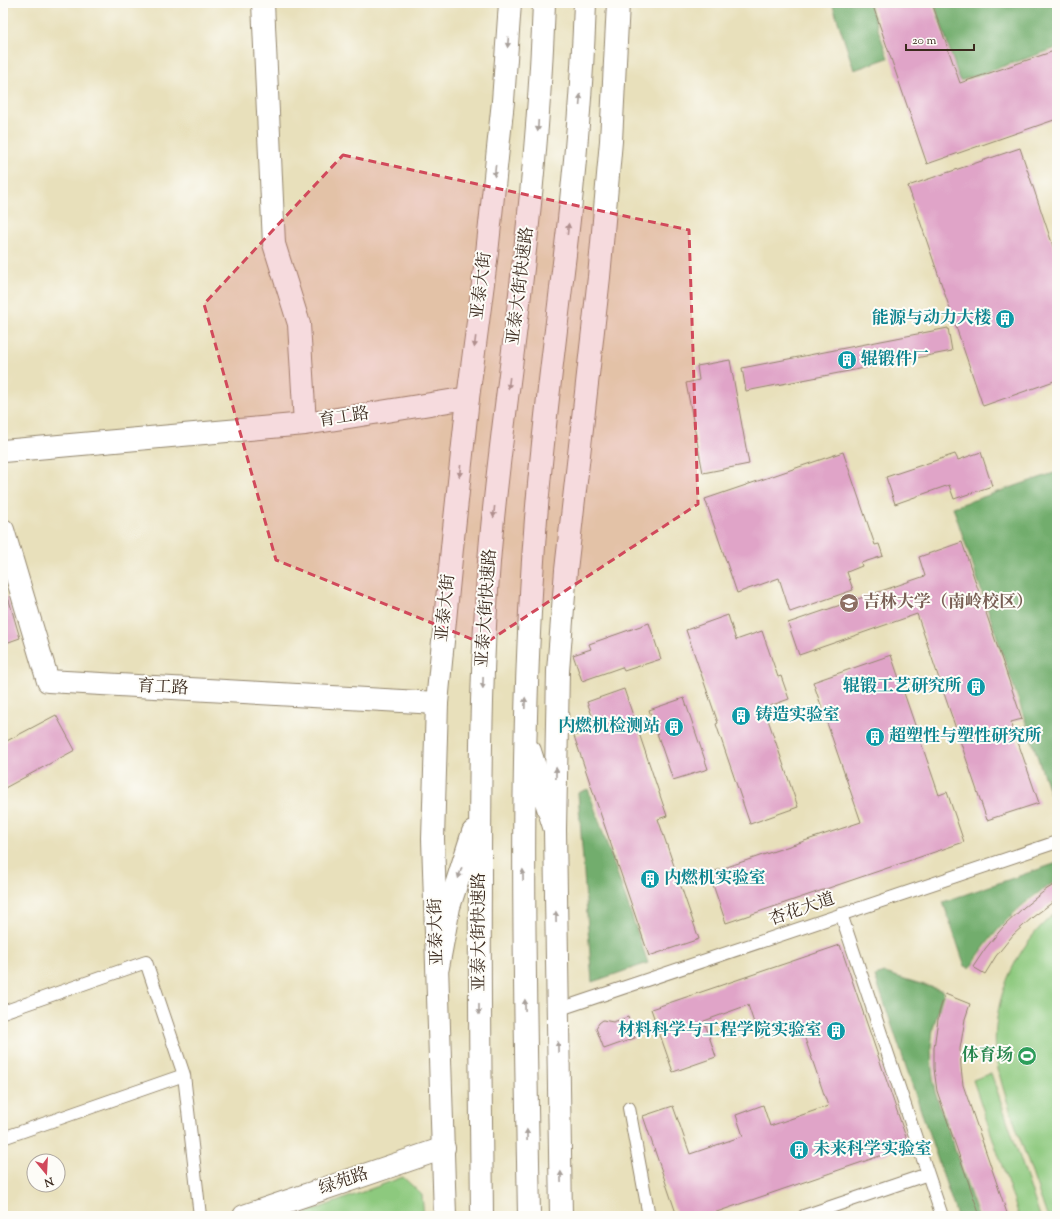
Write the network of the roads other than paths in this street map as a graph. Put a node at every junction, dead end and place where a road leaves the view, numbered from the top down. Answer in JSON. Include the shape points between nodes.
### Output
{"nodes":[{"id":1,"x":263,"y":3,"type":"edge"},
{"id":2,"x":510,"y":3,"type":"edge"},
{"id":3,"x":544,"y":3,"type":"edge"},
{"id":4,"x":585,"y":3,"type":"edge"},
{"id":5,"x":618,"y":3,"type":"edge"},
{"id":6,"x":468,"y":398,"type":"junction"},
{"id":7,"x":305,"y":424,"type":"junction"},
{"id":8,"x":3,"y":451,"type":"edge"},
{"id":9,"x":3,"y":530,"type":"edge"},
{"id":10,"x":437,"y":703,"type":"junction"},
{"id":11,"x":524,"y":731,"type":"junction"},
{"id":12,"x":480,"y":809,"type":"junction"},
{"id":13,"x":555,"y":830,"type":"junction"},
{"id":14,"x":1057,"y":842,"type":"edge"},
{"id":15,"x":841,"y":914,"type":"junction"},
{"id":16,"x":438,"y":967,"type":"junction"},
{"id":17,"x":557,"y":1010,"type":"junction"},
{"id":18,"x":3,"y":1012,"type":"edge"},
{"id":19,"x":184,"y":1075,"type":"junction"},
{"id":20,"x":629,"y":1108,"type":"dead end"},
{"id":21,"x":3,"y":1138,"type":"edge"},
{"id":22,"x":444,"y":1148,"type":"junction"},
{"id":23,"x":928,"y":1174,"type":"junction"},
{"id":24,"x":200,"y":1216,"type":"edge"},
{"id":25,"x":244,"y":1216,"type":"edge"},
{"id":26,"x":445,"y":1216,"type":"edge"},
{"id":27,"x":482,"y":1216,"type":"edge"},
{"id":28,"x":529,"y":1216,"type":"edge"},
{"id":29,"x":562,"y":1216,"type":"edge"},
{"id":30,"x":649,"y":1216,"type":"edge"},
{"id":31,"x":804,"y":1216,"type":"edge"},
{"id":32,"x":942,"y":1216,"type":"edge"}],
"edges":[{"from":1,"to":7,"type":"main road","via":[[274,244],[299,324]]},
{"from":2,"to":6,"type":"main road","name":"亚泰大街","one_way":true,"via":[[503,101]]},
{"from":3,"to":12,"type":"main road","name":"亚泰大街快速路","one_way":true,"via":[[538,132],[489,562],[483,662]]},
{"from":11,"to":4,"type":"main road","one_way":true,"via":[[535,531],[578,132]]},
{"from":13,"to":5,"type":"main road","one_way":true,"via":[[558,671],[600,269],[611,141]]},
{"from":6,"to":7,"type":"main road","name":"育工路"},
{"from":6,"to":10,"type":"main road","name":"亚泰大街","one_way":true},
{"from":7,"to":8,"type":"main road","name":"育工路"},
{"from":9,"to":10,"type":"main road","name":"育工路","via":[[48,681]]},
{"from":10,"to":16,"type":"main road","name":"亚泰大街","via":[[433,839]]},
{"from":11,"to":13,"type":"main road"},
{"from":28,"to":11,"type":"main road","one_way":true,"via":[[523,866]]},
{"from":12,"to":16,"type":"main road","one_way":true,"via":[[449,906]]},
{"from":12,"to":27,"type":"main road","name":"亚泰大街快速路","one_way":true,"via":[[479,1028]]},
{"from":17,"to":13,"type":"main road","one_way":true},
{"from":14,"to":15,"type":"lane","name":"杏花大道"},
{"from":15,"to":17,"type":"lane","name":"杏花大道"},
{"from":15,"to":23,"type":"lane"},
{"from":16,"to":22,"type":"main road","name":"亚泰大街"},
{"from":29,"to":17,"type":"main road","one_way":true},
{"from":18,"to":19,"type":"lane","via":[[146,962]]},
{"from":19,"to":21,"type":"lane"},
{"from":19,"to":24,"type":"lane"},
{"from":20,"to":30,"type":"lane"},
{"from":22,"to":25,"type":"main road","name":"绿苑路"},
{"from":22,"to":26,"type":"main road","name":"亚泰大街"},
{"from":23,"to":31,"type":"lane"},
{"from":23,"to":32,"type":"lane"}]}
